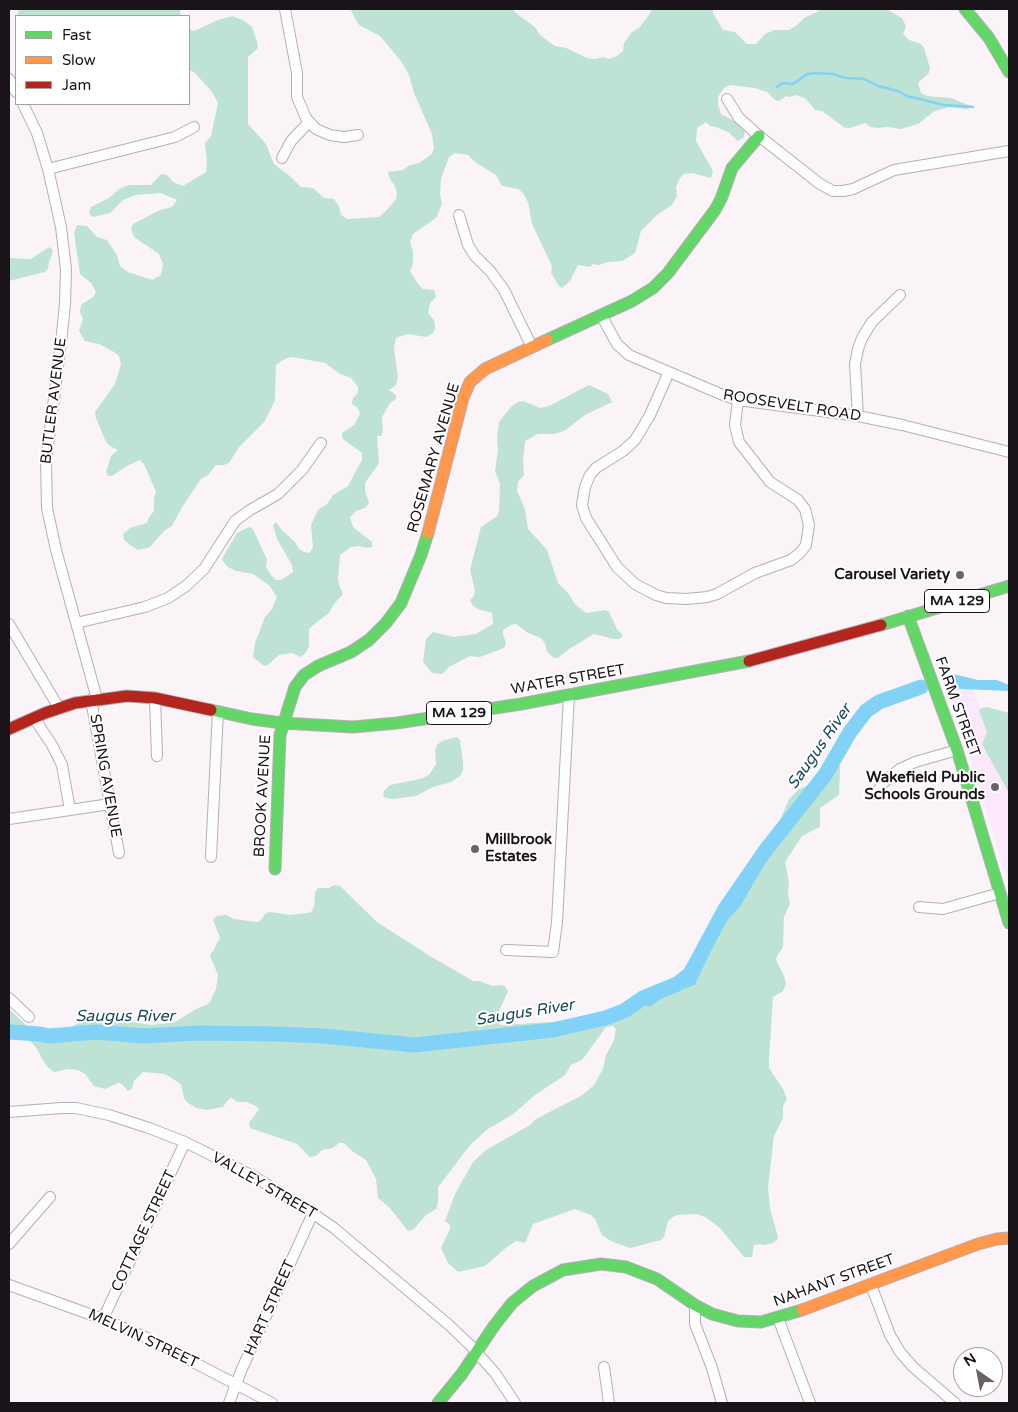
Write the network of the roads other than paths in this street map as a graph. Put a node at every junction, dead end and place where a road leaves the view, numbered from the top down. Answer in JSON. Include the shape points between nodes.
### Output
{"nodes":[{"id":1,"x":285,"y":9,"type":"edge"},
{"id":2,"x":965,"y":9,"type":"edge"},
{"id":3,"x":1009,"y":72,"type":"edge"},
{"id":4,"x":9,"y":79,"type":"edge"},
{"id":5,"x":15,"y":90,"type":"edge"},
{"id":6,"x":727,"y":99,"type":"dead end"},
{"id":7,"x":23,"y":105,"type":"edge"},
{"id":8,"x":308,"y":122,"type":"junction"},
{"id":9,"x":194,"y":127,"type":"dead end"},
{"id":10,"x":358,"y":135,"type":"dead end"},
{"id":11,"x":759,"y":136,"type":"junction"},
{"id":12,"x":1009,"y":151,"type":"edge"},
{"id":13,"x":282,"y":158,"type":"dead end"},
{"id":14,"x":48,"y":170,"type":"junction"},
{"id":15,"x":459,"y":214,"type":"dead end"},
{"id":16,"x":900,"y":295,"type":"dead end"},
{"id":17,"x":601,"y":315,"type":"junction"},
{"id":18,"x":532,"y":347,"type":"junction"},
{"id":19,"x":668,"y":374,"type":"junction"},
{"id":20,"x":738,"y":400,"type":"junction"},
{"id":21,"x":858,"y":416,"type":"junction"},
{"id":22,"x":321,"y":443,"type":"dead end"},
{"id":23,"x":1009,"y":452,"type":"edge"},
{"id":24,"x":1009,"y":586,"type":"edge"},
{"id":25,"x":908,"y":616,"type":"junction"},
{"id":26,"x":76,"y":623,"type":"junction"},
{"id":27,"x":9,"y":624,"type":"edge"},
{"id":28,"x":570,"y":695,"type":"junction"},
{"id":29,"x":155,"y":698,"type":"junction"},
{"id":30,"x":94,"y":699,"type":"junction"},
{"id":31,"x":59,"y":708,"type":"junction"},
{"id":32,"x":218,"y":711,"type":"junction"},
{"id":33,"x":34,"y":718,"type":"junction"},
{"id":34,"x":282,"y":724,"type":"junction"},
{"id":35,"x":9,"y":729,"type":"edge"},
{"id":36,"x":957,"y":750,"type":"junction"},
{"id":37,"x":157,"y":756,"type":"dead end"},
{"id":38,"x":876,"y":794,"type":"dead end"},
{"id":39,"x":110,"y":804,"type":"junction"},
{"id":40,"x":70,"y":810,"type":"junction"},
{"id":41,"x":9,"y":819,"type":"edge"},
{"id":42,"x":120,"y":853,"type":"dead end"},
{"id":43,"x":211,"y":857,"type":"dead end"},
{"id":44,"x":275,"y":869,"type":"dead end"},
{"id":45,"x":1000,"y":893,"type":"junction"},
{"id":46,"x":919,"y":907,"type":"dead end"},
{"id":47,"x":1009,"y":923,"type":"edge"},
{"id":48,"x":506,"y":950,"type":"dead end"},
{"id":49,"x":9,"y":998,"type":"edge"},
{"id":50,"x":29,"y":1017,"type":"dead end"},
{"id":51,"x":9,"y":1112,"type":"edge"},
{"id":52,"x":185,"y":1142,"type":"junction"},
{"id":53,"x":50,"y":1197,"type":"dead end"},
{"id":54,"x":313,"y":1213,"type":"junction"},
{"id":55,"x":1009,"y":1238,"type":"edge"},
{"id":56,"x":9,"y":1244,"type":"edge"},
{"id":57,"x":9,"y":1285,"type":"edge"},
{"id":58,"x":871,"y":1285,"type":"junction"},
{"id":59,"x":695,"y":1305,"type":"junction"},
{"id":60,"x":778,"y":1318,"type":"junction"},
{"id":61,"x":103,"y":1319,"type":"junction"},
{"id":62,"x":477,"y":1353,"type":"junction"},
{"id":63,"x":604,"y":1367,"type":"dead end"},
{"id":64,"x":236,"y":1384,"type":"junction"},
{"id":65,"x":229,"y":1403,"type":"edge"},
{"id":66,"x":272,"y":1403,"type":"edge"},
{"id":67,"x":438,"y":1403,"type":"edge"},
{"id":68,"x":514,"y":1403,"type":"edge"},
{"id":69,"x":609,"y":1403,"type":"edge"},
{"id":70,"x":722,"y":1403,"type":"edge"},
{"id":71,"x":810,"y":1403,"type":"edge"},
{"id":72,"x":955,"y":1403,"type":"edge"}],
"edges":[{"from":1,"to":8,"type":"street","via":[[297,73],[297,96]]},
{"from":2,"to":3,"type":"main road","via":[[989,38]]},
{"from":4,"to":5,"type":"street"},
{"from":6,"to":11,"type":"street","via":[[739,118]]},
{"from":7,"to":14,"type":"street","name":"BUTLER AVENUE"},
{"from":8,"to":10,"type":"street","via":[[330,136]]},
{"from":8,"to":13,"type":"street","via":[[291,141]]},
{"from":9,"to":14,"type":"street","via":[[177,137]]},
{"from":11,"to":12,"type":"street","via":[[820,184],[838,191],[853,189],[894,170]]},
{"from":11,"to":17,"type":"main road","name":"ROSEMARY AVENUE","via":[[734,164],[717,206],[663,278],[644,294]]},
{"from":14,"to":26,"type":"street","name":"BUTLER AVENUE","via":[[60,228],[66,287],[46,461],[46,496]]},
{"from":15,"to":18,"type":"street","via":[[468,246],[501,284]]},
{"from":16,"to":21,"type":"street","via":[[872,322],[858,349],[855,364]]},
{"from":17,"to":18,"type":"main road","name":"ROSEMARY AVENUE"},
{"from":17,"to":19,"type":"street","name":"ROOSEVELT ROAD","via":[[625,353]]},
{"from":18,"to":34,"type":"main road","name":"ROSEMARY AVENUE","via":[[485,369],[468,385],[432,521],[421,555],[394,614],[360,647],[304,675],[295,687]]},
{"from":19,"to":20,"type":"street","name":"ROOSEVELT ROAD"},
{"from":19,"to":20,"type":"street","via":[[635,440],[590,475],[582,505],[586,518],[616,567],[635,584],[656,595],[696,599],[717,594],[756,573],[791,560],[806,545],[810,525],[802,504],[770,482],[739,442],[736,425]]},
{"from":20,"to":21,"type":"street","name":"ROOSEVELT ROAD"},
{"from":21,"to":23,"type":"street","name":"ROOSEVELT ROAD"},
{"from":22,"to":26,"type":"street","via":[[302,470],[278,494],[235,521],[204,569],[186,586],[168,598],[144,607]]},
{"from":24,"to":25,"type":"main road","name":"WATER STREET","number":"MA 129"},
{"from":25,"to":28,"type":"main road","name":"WATER STREET","number":"MA 129","via":[[758,660]]},
{"from":25,"to":36,"type":"main road","name":"FARM STREET"},
{"from":26,"to":30,"type":"street","name":"BUTLER AVENUE"},
{"from":27,"to":31,"type":"street"},
{"from":28,"to":34,"type":"main road","name":"WATER STREET","number":"MA 129","via":[[384,724],[342,727]]},
{"from":28,"to":48,"type":"street","via":[[553,952]]},
{"from":29,"to":30,"type":"main road","name":"WATER STREET","number":"MA 129"},
{"from":29,"to":32,"type":"main road","name":"WATER STREET","number":"MA 129"},
{"from":29,"to":37,"type":"street"},
{"from":30,"to":31,"type":"main road","name":"WATER STREET","number":"MA 129"},
{"from":30,"to":39,"type":"street","name":"SPRING AVENUE"},
{"from":31,"to":33,"type":"main road","name":"WATER STREET","number":"MA 129"},
{"from":32,"to":34,"type":"main road","name":"WATER STREET","number":"MA 129"},
{"from":32,"to":43,"type":"street"},
{"from":33,"to":35,"type":"main road","name":"WATER STREET","number":"MA 129"},
{"from":33,"to":40,"type":"street","via":[[62,765]]},
{"from":34,"to":44,"type":"main road","name":"BROOK AVENUE"},
{"from":36,"to":38,"type":"street","via":[[900,769],[884,782]]},
{"from":36,"to":45,"type":"main road","name":"FARM STREET"},
{"from":39,"to":40,"type":"street"},
{"from":39,"to":42,"type":"street","name":"SPRING AVENUE"},
{"from":40,"to":41,"type":"street"},
{"from":45,"to":46,"type":"street","via":[[942,910]]},
{"from":45,"to":47,"type":"main road","name":"FARM STREET"},
{"from":49,"to":50,"type":"street"},
{"from":51,"to":52,"type":"street","name":"VALLEY STREET","via":[[76,1108],[128,1120]]},
{"from":52,"to":54,"type":"street","name":"VALLEY STREET","via":[[255,1177]]},
{"from":52,"to":61,"type":"street","name":"COTTAGE STREET"},
{"from":53,"to":56,"type":"street"},
{"from":54,"to":62,"type":"street","name":"VALLEY STREET","via":[[449,1325]]},
{"from":54,"to":64,"type":"street","name":"HART STREET"},
{"from":55,"to":58,"type":"main road","name":"NAHANT STREET","via":[[978,1244]]},
{"from":57,"to":61,"type":"street","name":"MELVIN STREET"},
{"from":58,"to":60,"type":"main road","name":"NAHANT STREET"},
{"from":58,"to":72,"type":"street","via":[[900,1352]]},
{"from":59,"to":60,"type":"main road","name":"NAHANT STREET","via":[[712,1314],[738,1321],[761,1322]]},
{"from":59,"to":62,"type":"main road","name":"NAHANT STREET","via":[[664,1283],[638,1271],[601,1264],[574,1267],[554,1274],[522,1294],[504,1312]]},
{"from":59,"to":70,"type":"street","via":[[695,1324]]},
{"from":60,"to":71,"type":"street"},
{"from":61,"to":64,"type":"street","name":"MELVIN STREET"},
{"from":62,"to":67,"type":"main road","name":"NAHANT STREET"},
{"from":62,"to":68,"type":"street","name":"VALLEY STREET","via":[[501,1381]]},
{"from":63,"to":69,"type":"street"},
{"from":64,"to":65,"type":"street","name":"HART STREET"},
{"from":64,"to":66,"type":"street","name":"MELVIN STREET"}]}
